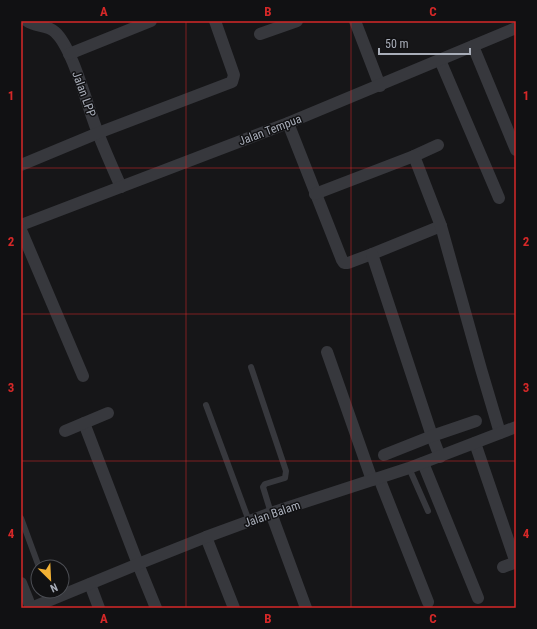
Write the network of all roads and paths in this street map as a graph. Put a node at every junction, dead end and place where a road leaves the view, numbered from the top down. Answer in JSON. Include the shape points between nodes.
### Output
{"nodes":[{"id":1,"x":27,"y":21,"type":"edge"},
{"id":2,"x":151,"y":21,"type":"edge"},
{"id":3,"x":215,"y":21,"type":"edge"},
{"id":4,"x":297,"y":21,"type":"edge"},
{"id":5,"x":355,"y":21,"type":"edge"},
{"id":6,"x":516,"y":28,"type":"edge"},
{"id":7,"x":260,"y":34,"type":"dead end"},
{"id":8,"x":473,"y":46,"type":"junction"},
{"id":9,"x":69,"y":54,"type":"junction"},
{"id":10,"x":440,"y":60,"type":"junction"},
{"id":11,"x":380,"y":86,"type":"junction"},
{"id":12,"x":288,"y":124,"type":"junction"},
{"id":13,"x":98,"y":133,"type":"junction"},
{"id":14,"x":438,"y":145,"type":"dead end"},
{"id":15,"x":516,"y":150,"type":"edge"},
{"id":16,"x":414,"y":156,"type":"junction"},
{"id":17,"x":21,"y":165,"type":"edge"},
{"id":18,"x":121,"y":187,"type":"junction"},
{"id":19,"x":315,"y":194,"type":"junction"},
{"id":20,"x":499,"y":198,"type":"dead end"},
{"id":21,"x":21,"y":225,"type":"edge"},
{"id":22,"x":441,"y":226,"type":"junction"},
{"id":23,"x":21,"y":230,"type":"edge"},
{"id":24,"x":372,"y":254,"type":"junction"},
{"id":25,"x":327,"y":352,"type":"dead end"},
{"id":26,"x":251,"y":367,"type":"dead end"},
{"id":27,"x":83,"y":376,"type":"dead end"},
{"id":28,"x":206,"y":405,"type":"dead end"},
{"id":29,"x":108,"y":413,"type":"dead end"},
{"id":30,"x":476,"y":421,"type":"dead end"},
{"id":31,"x":84,"y":423,"type":"junction"},
{"id":32,"x":516,"y":427,"type":"edge"},
{"id":33,"x":65,"y":431,"type":"dead end"},
{"id":34,"x":500,"y":433,"type":"junction"},
{"id":35,"x":432,"y":436,"type":"junction"},
{"id":36,"x":475,"y":443,"type":"junction"},
{"id":37,"x":384,"y":455,"type":"dead end"},
{"id":38,"x":440,"y":457,"type":"junction"},
{"id":39,"x":423,"y":463,"type":"junction"},
{"id":40,"x":409,"y":468,"type":"junction"},
{"id":41,"x":375,"y":479,"type":"junction"},
{"id":42,"x":428,"y":511,"type":"dead end"},
{"id":43,"x":271,"y":513,"type":"junction"},
{"id":44,"x":21,"y":518,"type":"edge"},
{"id":45,"x":249,"y":521,"type":"junction"},
{"id":46,"x":206,"y":537,"type":"junction"},
{"id":47,"x":36,"y":559,"type":"edge"},
{"id":48,"x":138,"y":564,"type":"junction"},
{"id":49,"x":503,"y":566,"type":"dead end"},
{"id":50,"x":21,"y":583,"type":"edge"},
{"id":51,"x":90,"y":584,"type":"junction"},
{"id":52,"x":478,"y":598,"type":"dead end"},
{"id":53,"x":428,"y":602,"type":"dead end"},
{"id":54,"x":31,"y":608,"type":"edge"},
{"id":55,"x":99,"y":608,"type":"edge"},
{"id":56,"x":156,"y":608,"type":"edge"},
{"id":57,"x":234,"y":608,"type":"edge"},
{"id":58,"x":306,"y":608,"type":"edge"}],
"edges":[{"from":1,"to":9,"type":"street","name":"Jalan LPP","via":[[54,31]]},
{"from":2,"to":9,"type":"street"},
{"from":3,"to":13,"type":"street","via":[[234,75],[232,82]]},
{"from":4,"to":7,"type":"street"},
{"from":5,"to":11,"type":"street"},
{"from":6,"to":8,"type":"street","name":"Jalan Tempua"},
{"from":8,"to":10,"type":"street","name":"Jalan Tempua"},
{"from":8,"to":15,"type":"street"},
{"from":9,"to":13,"type":"street","name":"Jalan LPP"},
{"from":10,"to":11,"type":"street","name":"Jalan Tempua"},
{"from":10,"to":20,"type":"street"},
{"from":11,"to":12,"type":"street","name":"Jalan Tempua"},
{"from":12,"to":18,"type":"street","name":"Jalan Tempua"},
{"from":12,"to":19,"type":"street"},
{"from":13,"to":17,"type":"street"},
{"from":13,"to":18,"type":"street","name":"Jalan LPP"},
{"from":14,"to":16,"type":"street"},
{"from":16,"to":19,"type":"street"},
{"from":16,"to":22,"type":"street"},
{"from":18,"to":21,"type":"street","name":"Jalan Tempua"},
{"from":19,"to":24,"type":"street","via":[[343,262],[348,263]]},
{"from":22,"to":24,"type":"street"},
{"from":22,"to":34,"type":"street"},
{"from":23,"to":27,"type":"street"},
{"from":24,"to":35,"type":"street"},
{"from":25,"to":41,"type":"street"},
{"from":26,"to":43,"type":"lane","via":[[286,471],[285,478],[265,484],[263,487]]},
{"from":28,"to":45,"type":"lane"},
{"from":29,"to":31,"type":"street"},
{"from":30,"to":35,"type":"street"},
{"from":31,"to":33,"type":"street"},
{"from":31,"to":48,"type":"street"},
{"from":32,"to":34,"type":"street","name":"Jalan Balam"},
{"from":34,"to":36,"type":"street","name":"Jalan Balam"},
{"from":35,"to":37,"type":"street"},
{"from":35,"to":38,"type":"street"},
{"from":36,"to":38,"type":"street","name":"Jalan Balam"},
{"from":36,"to":49,"type":"street","via":[[515,560],[514,563]]},
{"from":38,"to":39,"type":"street","name":"Jalan Balam"},
{"from":39,"to":40,"type":"street","name":"Jalan Balam"},
{"from":39,"to":52,"type":"street"},
{"from":40,"to":41,"type":"street","name":"Jalan Balam"},
{"from":40,"to":42,"type":"lane"},
{"from":41,"to":43,"type":"street","name":"Jalan Balam"},
{"from":41,"to":53,"type":"street"},
{"from":43,"to":45,"type":"street","name":"Jalan Balam"},
{"from":43,"to":58,"type":"street"},
{"from":44,"to":47,"type":"lane"},
{"from":45,"to":46,"type":"street","name":"Jalan Balam"},
{"from":46,"to":48,"type":"street","name":"Jalan Balam"},
{"from":46,"to":57,"type":"street"},
{"from":48,"to":51,"type":"street","name":"Jalan Balam"},
{"from":48,"to":56,"type":"street"},
{"from":50,"to":54,"type":"street"},
{"from":51,"to":54,"type":"street","name":"Jalan Balam","via":[[50,598]]},
{"from":51,"to":55,"type":"street"}]}
